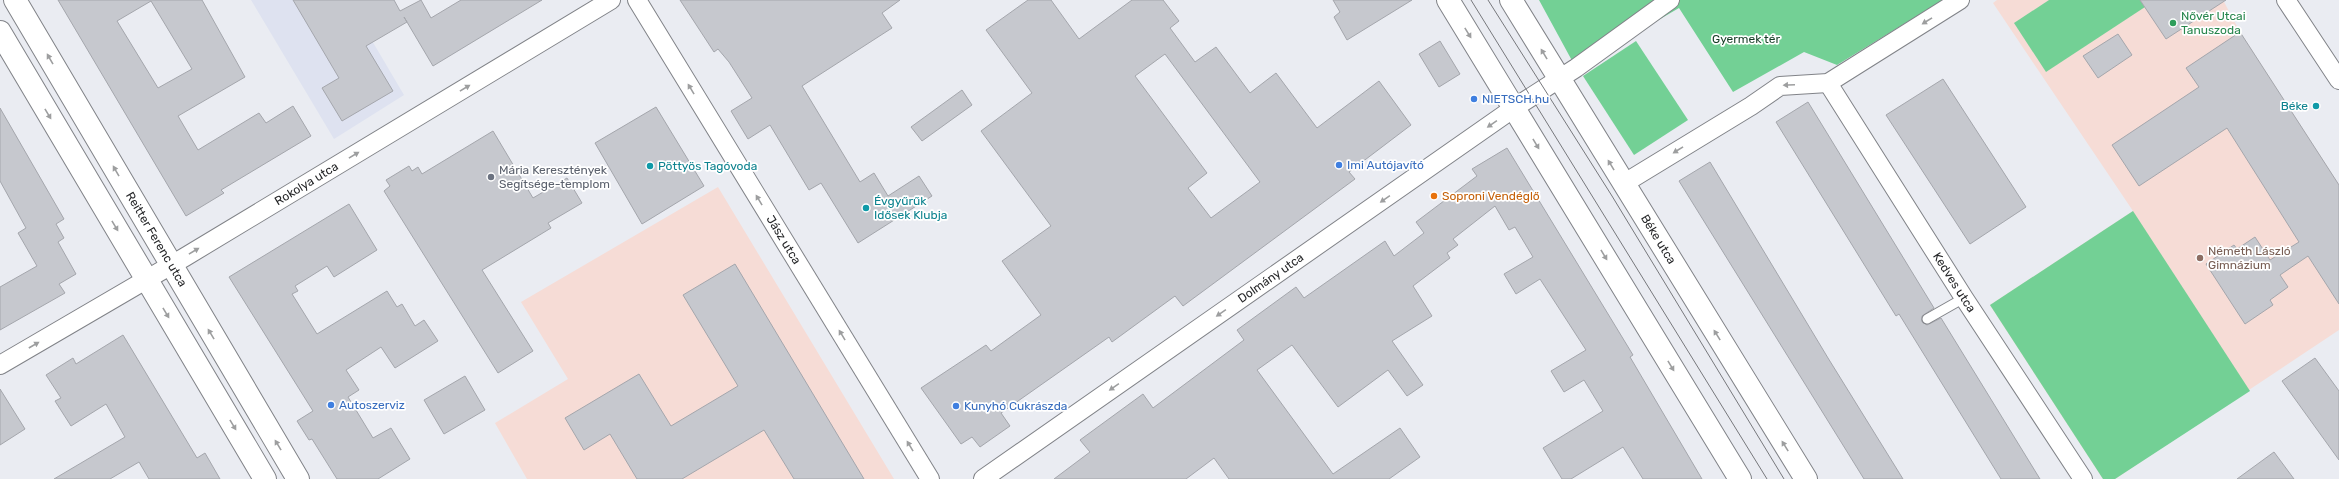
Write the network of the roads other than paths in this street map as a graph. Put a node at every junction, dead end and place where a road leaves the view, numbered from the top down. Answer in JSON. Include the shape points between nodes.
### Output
{"nodes":[{"id":1,"x":15,"y":0,"type":"edge"},
{"id":2,"x":611,"y":0,"type":"edge"},
{"id":3,"x":637,"y":0,"type":"edge"},
{"id":4,"x":1448,"y":0,"type":"edge"},
{"id":5,"x":1511,"y":0,"type":"edge"},
{"id":6,"x":1670,"y":0,"type":"edge"},
{"id":7,"x":1960,"y":0,"type":"edge"},
{"id":8,"x":2286,"y":0,"type":"edge"},
{"id":9,"x":0,"y":32,"type":"edge"},
{"id":10,"x":1559,"y":79,"type":"junction"},
{"id":11,"x":2339,"y":80,"type":"edge"},
{"id":12,"x":1828,"y":83,"type":"junction"},
{"id":13,"x":1514,"y":108,"type":"junction"},
{"id":14,"x":1623,"y":184,"type":"junction"},
{"id":15,"x":171,"y":265,"type":"junction"},
{"id":16,"x":147,"y":279,"type":"junction"},
{"id":17,"x":1964,"y":298,"type":"junction"},
{"id":18,"x":1927,"y":319,"type":"dead end"},
{"id":19,"x":0,"y":365,"type":"edge"},
{"id":20,"x":2079,"y":477,"type":"edge"},
{"id":21,"x":265,"y":479,"type":"edge"},
{"id":22,"x":298,"y":479,"type":"edge"},
{"id":23,"x":930,"y":479,"type":"edge"},
{"id":24,"x":983,"y":479,"type":"edge"},
{"id":25,"x":1740,"y":479,"type":"edge"},
{"id":26,"x":1806,"y":479,"type":"edge"}],
"edges":[{"from":15,"to":1,"type":"main road","name":"Reitter Ferenc utca","one_way":true},
{"from":15,"to":2,"type":"street","name":"Rokolya utca","one_way":true},
{"from":23,"to":3,"type":"street","name":"Jász utca","one_way":true},
{"from":4,"to":13,"type":"main road","one_way":true},
{"from":10,"to":5,"type":"main road","name":"Béke utca","one_way":true},
{"from":6,"to":10,"type":"street","name":"Dolmány utca"},
{"from":7,"to":12,"type":"street","one_way":true},
{"from":8,"to":11,"type":"street"},
{"from":9,"to":16,"type":"main road","one_way":true},
{"from":10,"to":13,"type":"street","name":"Dolmány utca"},
{"from":14,"to":10,"type":"main road","name":"Béke utca","one_way":true},
{"from":12,"to":14,"type":"street","one_way":true,"via":[[1780,86]]},
{"from":12,"to":17,"type":"street","name":"Kedves utca"},
{"from":13,"to":24,"type":"street","name":"Dolmány utca","one_way":true},
{"from":13,"to":25,"type":"main road","one_way":true},
{"from":26,"to":14,"type":"main road","name":"Béke utca","one_way":true},
{"from":15,"to":16,"type":"street","name":"Rokolya utca"},
{"from":22,"to":15,"type":"main road","name":"Reitter Ferenc utca","one_way":true},
{"from":19,"to":16,"type":"street","name":"Rokolya utca","one_way":true},
{"from":16,"to":21,"type":"main road","one_way":true},
{"from":17,"to":18,"type":"lane"},
{"from":17,"to":20,"type":"street","name":"Kedves utca"}]}
